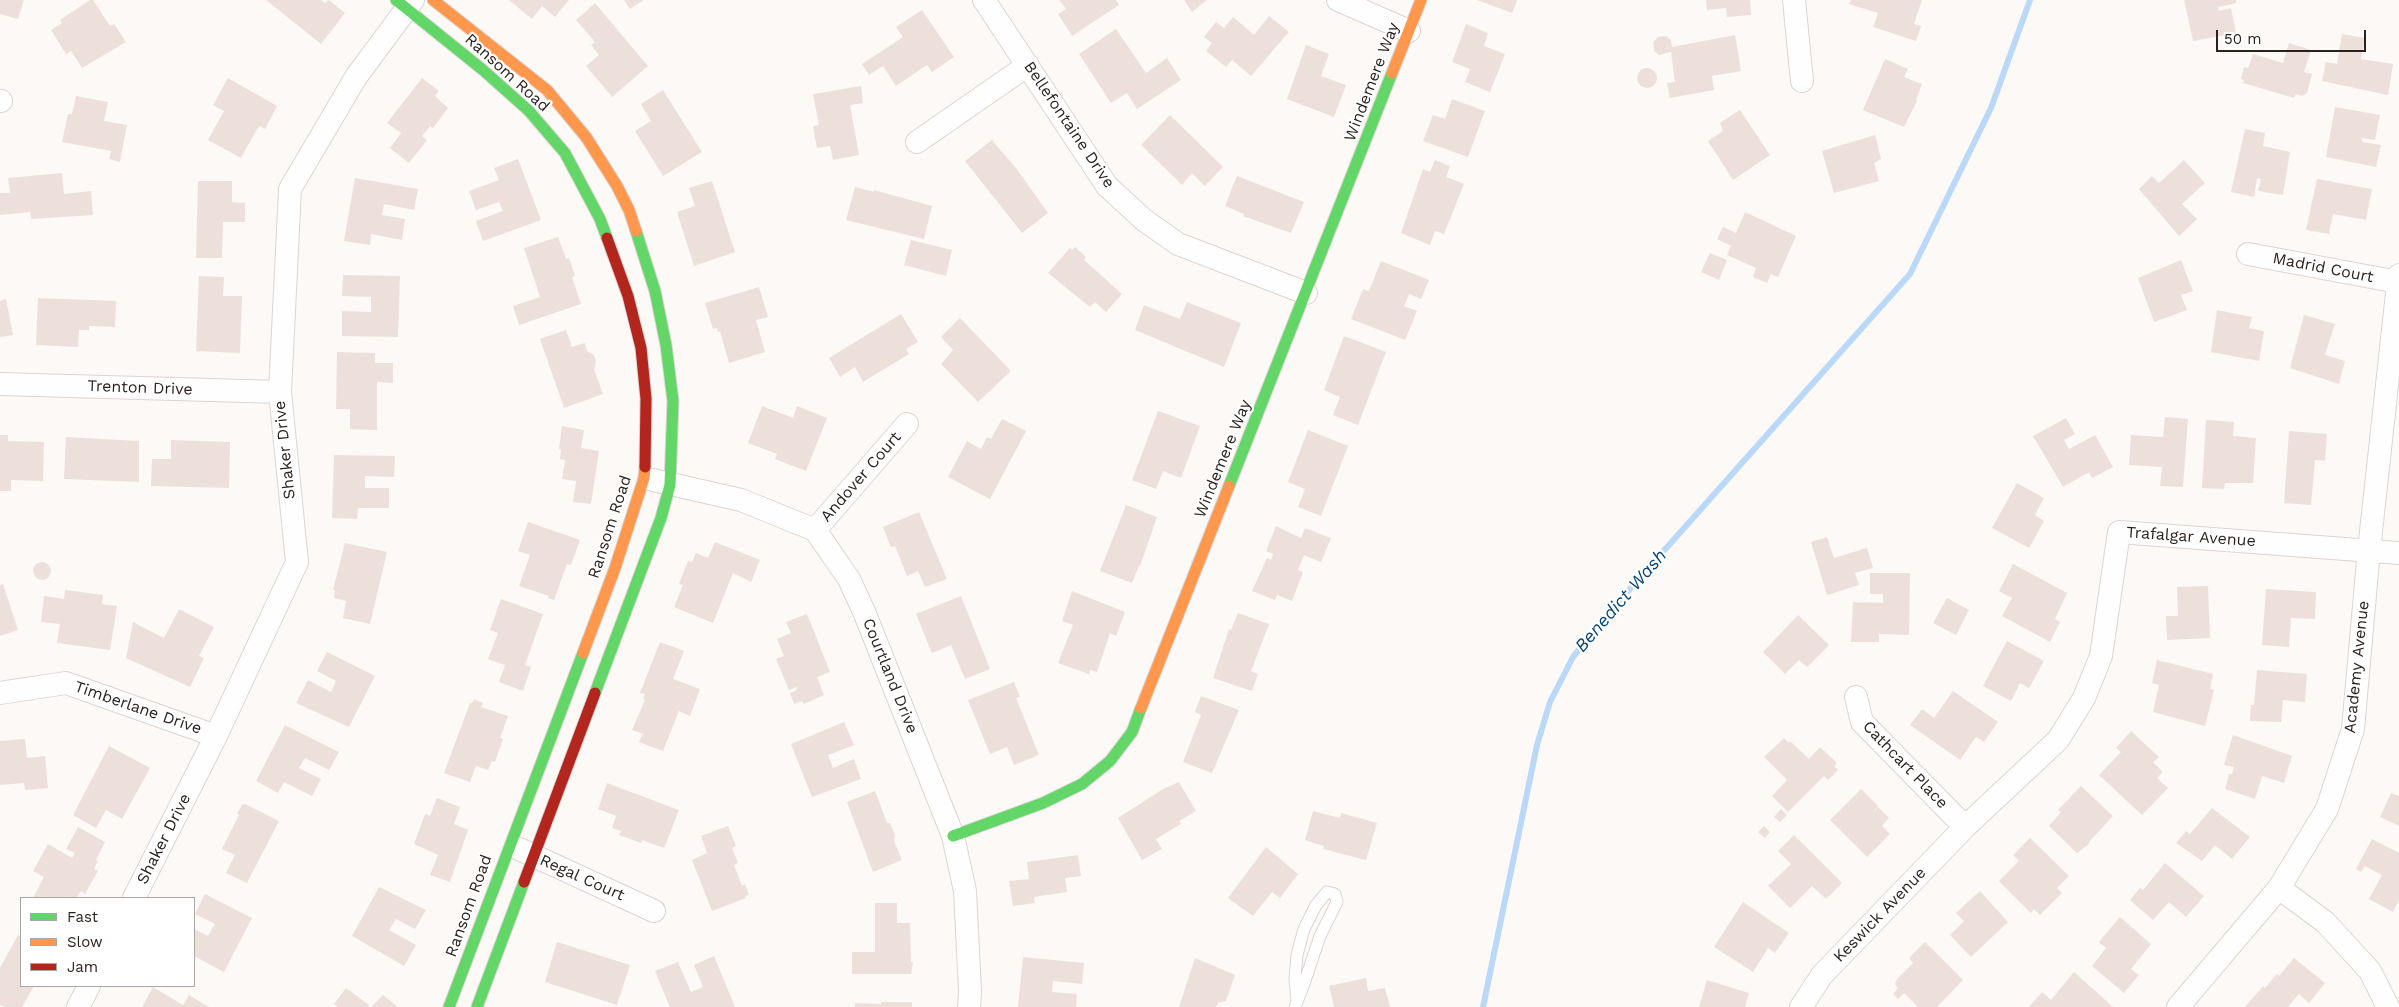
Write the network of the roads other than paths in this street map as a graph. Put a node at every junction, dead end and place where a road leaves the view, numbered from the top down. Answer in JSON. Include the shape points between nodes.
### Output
{"nodes":[{"id":1,"x":433,"y":0,"type":"edge"},
{"id":2,"x":984,"y":0,"type":"edge"},
{"id":3,"x":1338,"y":0,"type":"edge"},
{"id":4,"x":1421,"y":0,"type":"edge"},
{"id":5,"x":1794,"y":0,"type":"edge"},
{"id":6,"x":405,"y":3,"type":"edge"},
{"id":7,"x":1409,"y":31,"type":"junction"},
{"id":8,"x":1028,"y":65,"type":"junction"},
{"id":9,"x":1802,"y":81,"type":"dead end"},
{"id":10,"x":917,"y":142,"type":"dead end"},
{"id":11,"x":2248,"y":254,"type":"dead end"},
{"id":12,"x":2398,"y":279,"type":"edge"},
{"id":13,"x":1306,"y":293,"type":"junction"},
{"id":14,"x":0,"y":384,"type":"edge"},
{"id":15,"x":280,"y":392,"type":"junction"},
{"id":16,"x":907,"y":424,"type":"dead end"},
{"id":17,"x":644,"y":478,"type":"junction"},
{"id":18,"x":670,"y":485,"type":"junction"},
{"id":19,"x":815,"y":530,"type":"junction"},
{"id":20,"x":2369,"y":550,"type":"junction"},
{"id":21,"x":2399,"y":553,"type":"edge"},
{"id":22,"x":0,"y":692,"type":"edge"},
{"id":23,"x":1856,"y":697,"type":"dead end"},
{"id":24,"x":216,"y":736,"type":"junction"},
{"id":25,"x":1965,"y":827,"type":"junction"},
{"id":26,"x":953,"y":836,"type":"junction"},
{"id":27,"x":509,"y":844,"type":"junction"},
{"id":28,"x":533,"y":856,"type":"junction"},
{"id":29,"x":2279,"y":888,"type":"junction"},
{"id":30,"x":135,"y":897,"type":"edge"},
{"id":31,"x":654,"y":911,"type":"dead end"},
{"id":32,"x":88,"y":987,"type":"edge"},
{"id":33,"x":1296,"y":1004,"type":"edge"},
{"id":34,"x":78,"y":1007,"type":"edge"},
{"id":35,"x":449,"y":1007,"type":"edge"},
{"id":36,"x":477,"y":1007,"type":"edge"},
{"id":37,"x":969,"y":1007,"type":"edge"},
{"id":38,"x":1801,"y":1007,"type":"edge"},
{"id":39,"x":2178,"y":1007,"type":"edge"},
{"id":40,"x":2388,"y":1007,"type":"edge"}],
"edges":[{"from":1,"to":18,"type":"street","name":"Ransom Road","via":[[547,90],[586,137],[629,210],[655,292],[666,345],[673,401]]},
{"from":2,"to":8,"type":"street","name":"Bellefontaine Drive"},
{"from":3,"to":7,"type":"street"},
{"from":4,"to":7,"type":"street","name":"Windemere Way"},
{"from":5,"to":9,"type":"street"},
{"from":6,"to":15,"type":"street","name":"Shaker Drive","via":[[356,76],[290,189]]},
{"from":6,"to":17,"type":"street","name":"Ransom Road","via":[[529,111],[565,153],[590,198],[628,296],[641,348],[646,399]]},
{"from":7,"to":13,"type":"street","name":"Windemere Way"},
{"from":8,"to":10,"type":"street"},
{"from":8,"to":13,"type":"street","name":"Bellefontaine Drive","via":[[1107,186],[1144,220],[1178,244]]},
{"from":11,"to":12,"type":"street","name":"Madrid Court"},
{"from":12,"to":20,"type":"street","name":"Academy Avenue"},
{"from":13,"to":26,"type":"street","name":"Windemere Way","via":[[1132,732],[1110,761],[1082,784],[1042,804]]},
{"from":14,"to":15,"type":"street","name":"Trenton Drive"},
{"from":15,"to":24,"type":"street","name":"Shaker Drive","via":[[297,562]]},
{"from":16,"to":19,"type":"street","name":"Andover Court"},
{"from":17,"to":18,"type":"street"},
{"from":17,"to":27,"type":"street","name":"Ransom Road","via":[[615,568]]},
{"from":18,"to":19,"type":"street","via":[[741,500]]},
{"from":18,"to":28,"type":"street","name":"Ransom Road","via":[[641,576]]},
{"from":19,"to":26,"type":"street","name":"Courtland Drive","via":[[849,579],[865,614]]},
{"from":20,"to":21,"type":"street","name":"Trafalgar Avenue"},
{"from":20,"to":25,"type":"street","name":"Trafalgar Avenue","via":[[2119,532],[2101,656],[2084,698],[2058,740]]},
{"from":20,"to":29,"type":"street","name":"Academy Avenue","via":[[2353,729],[2327,809]]},
{"from":22,"to":24,"type":"street","name":"Timberlane Drive","via":[[66,684]]},
{"from":23,"to":25,"type":"street","name":"Cathcart Place","via":[[1862,722]]},
{"from":24,"to":30,"type":"street","name":"Shaker Drive"},
{"from":25,"to":38,"type":"street","name":"Keswick Avenue","via":[[1822,975]]},
{"from":26,"to":37,"type":"street","name":"Courtland Drive","via":[[965,891]]},
{"from":27,"to":28,"type":"street","name":"Regal Court"},
{"from":27,"to":35,"type":"street","name":"Ransom Road"},
{"from":28,"to":31,"type":"street","name":"Regal Court"},
{"from":28,"to":36,"type":"street","name":"Ransom Road"},
{"from":29,"to":39,"type":"street","name":"Academy Avenue"},
{"from":29,"to":40,"type":"street","via":[[2325,922],[2364,964]]},
{"from":32,"to":34,"type":"street"},
{"from":33,"to":33,"type":"lane","via":[[1320,936],[1337,902],[1335,894],[1327,892],[1304,929],[1297,955]]}]}
